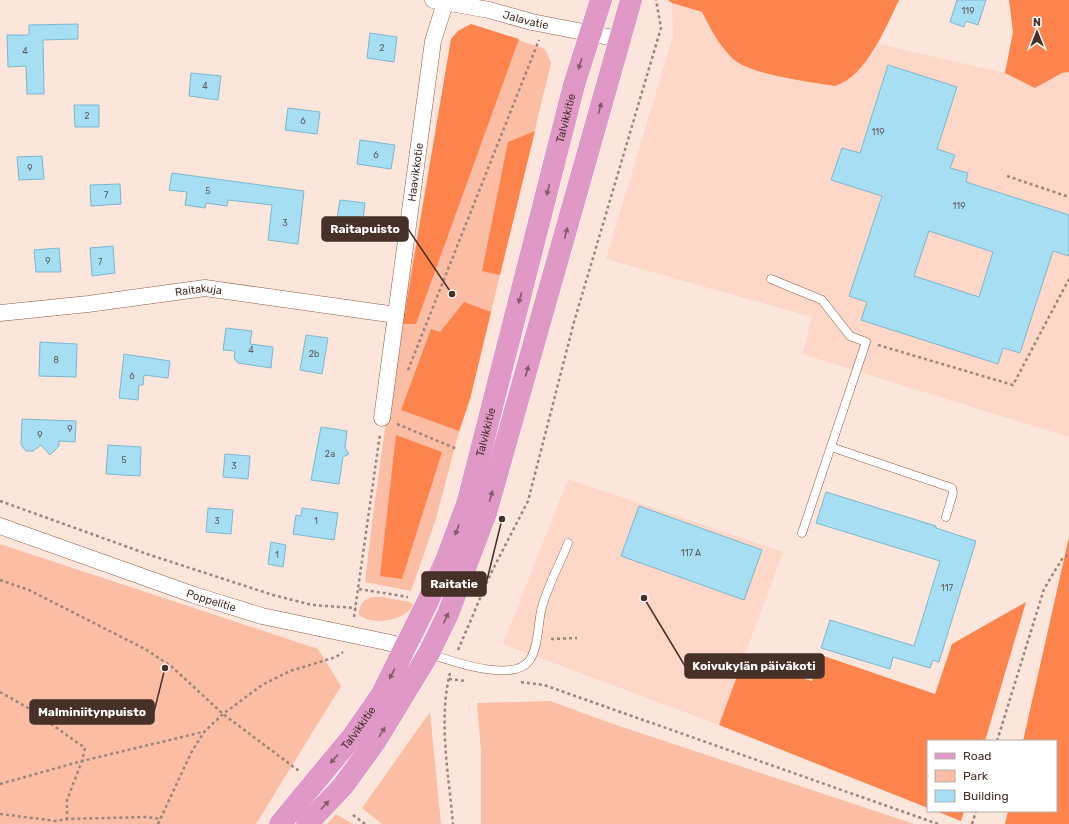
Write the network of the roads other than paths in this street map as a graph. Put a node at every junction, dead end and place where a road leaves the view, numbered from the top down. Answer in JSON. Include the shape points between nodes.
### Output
{"nodes":[{"id":1,"x":601,"y":0,"type":"edge"},
{"id":2,"x":631,"y":0,"type":"edge"},
{"id":3,"x":442,"y":1,"type":"edge"},
{"id":4,"x":590,"y":32,"type":"junction"},
{"id":5,"x":619,"y":39,"type":"junction"},
{"id":6,"x":771,"y":279,"type":"dead end"},
{"id":7,"x":0,"y":313,"type":"edge"},
{"id":8,"x":396,"y":315,"type":"junction"},
{"id":9,"x":382,"y":418,"type":"road end"},
{"id":10,"x":831,"y":447,"type":"junction"},
{"id":11,"x":946,"y":517,"type":"dead end"},
{"id":12,"x":0,"y":526,"type":"edge"},
{"id":13,"x":802,"y":533,"type":"dead end"},
{"id":14,"x":568,"y":543,"type":"dead end"},
{"id":15,"x":406,"y":647,"type":"junction"},
{"id":16,"x":429,"y":653,"type":"junction"},
{"id":17,"x":280,"y":824,"type":"edge"},
{"id":18,"x":307,"y":824,"type":"edge"}],
"edges":[{"from":1,"to":4,"type":"main road","name":"Talvikkitie"},
{"from":2,"to":5,"type":"main road","name":"Talvikkitie"},
{"from":3,"to":4,"type":"street","name":"Jalavatie","via":[[490,10],[532,22]]},
{"from":3,"to":8,"type":"street","name":"Haavikkotie","via":[[433,41]]},
{"from":4,"to":5,"type":"street","name":"Jalavatie"},
{"from":4,"to":15,"type":"main road","name":"Talvikkitie","one_way":true,"via":[[574,85],[468,501],[447,558]]},
{"from":16,"to":5,"type":"main road","name":"Talvikkitie","one_way":true,"via":[[451,607],[486,513]]},
{"from":6,"to":10,"type":"lane","via":[[822,300],[850,336],[866,342]]},
{"from":7,"to":8,"type":"street","name":"Raitakuja","via":[[205,288]]},
{"from":8,"to":9,"type":"street","name":"Haavikkotie"},
{"from":10,"to":11,"type":"lane","via":[[952,488]]},
{"from":10,"to":13,"type":"lane"},
{"from":12,"to":15,"type":"street","name":"Poppelitie","via":[[262,616]]},
{"from":14,"to":16,"type":"lane","via":[[541,610],[537,639],[529,661],[518,670],[498,671],[453,662]]},
{"from":15,"to":16,"type":"street","name":"Poppelitie"},
{"from":15,"to":17,"type":"main road","name":"Talvikkitie","one_way":true,"via":[[382,694],[353,736]]},
{"from":18,"to":16,"type":"main road","name":"Talvikkitie","one_way":true,"via":[[343,786],[375,742]]}]}
